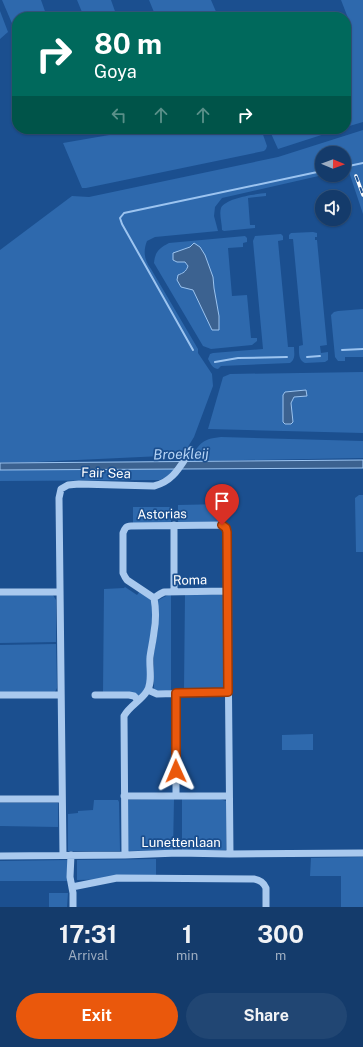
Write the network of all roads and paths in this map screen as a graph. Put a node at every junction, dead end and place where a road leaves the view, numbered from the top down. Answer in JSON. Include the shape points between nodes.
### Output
{"nodes":[{"id":1,"x":191,"y":450,"type":"dead end"},
{"id":2,"x":174,"y":526,"type":"junction"},
{"id":3,"x":227,"y":591,"type":"junction"},
{"id":4,"x":0,"y":592,"type":"edge"},
{"id":5,"x":60,"y":592,"type":"junction"},
{"id":6,"x":174,"y":592,"type":"junction"},
{"id":7,"x":154,"y":598,"type":"junction"},
{"id":8,"x":148,"y":690,"type":"junction"},
{"id":9,"x":228,"y":692,"type":"junction"},
{"id":10,"x":176,"y":693,"type":"junction"},
{"id":11,"x":0,"y":695,"type":"edge"},
{"id":12,"x":61,"y":695,"type":"junction"},
{"id":13,"x":96,"y":695,"type":"dead end"},
{"id":14,"x":138,"y":700,"type":"junction"},
{"id":15,"x":124,"y":796,"type":"junction"},
{"id":16,"x":176,"y":796,"type":"junction"},
{"id":17,"x":229,"y":796,"type":"junction"},
{"id":18,"x":0,"y":799,"type":"edge"},
{"id":19,"x":62,"y":799,"type":"junction"},
{"id":20,"x":363,"y":853,"type":"edge"},
{"id":21,"x":230,"y":854,"type":"junction"},
{"id":22,"x":63,"y":855,"type":"junction"},
{"id":23,"x":71,"y":855,"type":"junction"},
{"id":24,"x":125,"y":855,"type":"junction"},
{"id":25,"x":0,"y":856,"type":"edge"},
{"id":26,"x":72,"y":887,"type":"junction"},
{"id":27,"x":73,"y":907,"type":"edge"},
{"id":28,"x":266,"y":907,"type":"edge"}],
"edges":[{"from":1,"to":5,"type":"street","name":"Fair Sea","via":[[171,479],[154,486],[79,484],[61,489]]},
{"from":2,"to":3,"type":"street","name":"Astorias","via":[[222,525],[226,528]]},
{"from":2,"to":6,"type":"street"},
{"from":2,"to":7,"type":"street","name":"Astorias","via":[[125,528],[123,573],[127,580]]},
{"from":3,"to":6,"type":"street","name":"Roma"},
{"from":3,"to":9,"type":"street","name":"Astorias"},
{"from":4,"to":5,"type":"street"},
{"from":5,"to":12,"type":"street"},
{"from":6,"to":7,"type":"street","name":"Roma","via":[[164,592]]},
{"from":7,"to":8,"type":"street","via":[[156,621]]},
{"from":8,"to":10,"type":"street","via":[[157,694]]},
{"from":8,"to":14,"type":"street"},
{"from":9,"to":10,"type":"street"},
{"from":9,"to":17,"type":"street","name":"Astorias"},
{"from":10,"to":16,"type":"street"},
{"from":11,"to":12,"type":"street"},
{"from":12,"to":19,"type":"street"},
{"from":13,"to":14,"type":"street","via":[[129,695]]},
{"from":14,"to":15,"type":"street","via":[[124,716]]},
{"from":15,"to":16,"type":"street"},
{"from":15,"to":24,"type":"street"},
{"from":16,"to":17,"type":"street"},
{"from":17,"to":21,"type":"street","name":"Astorias"},
{"from":18,"to":19,"type":"street"},
{"from":19,"to":22,"type":"street"},
{"from":20,"to":21,"type":"street","name":"Lunettenlaan"},
{"from":21,"to":24,"type":"street","name":"Lunettenlaan"},
{"from":22,"to":23,"type":"street","name":"Lunettenlaan"},
{"from":22,"to":25,"type":"street","name":"Lunettenlaan"},
{"from":23,"to":24,"type":"street","name":"Lunettenlaan"},
{"from":23,"to":26,"type":"street"},
{"from":26,"to":27,"type":"street"},
{"from":26,"to":28,"type":"street","via":[[117,878],[258,879],[266,888]]}]}
